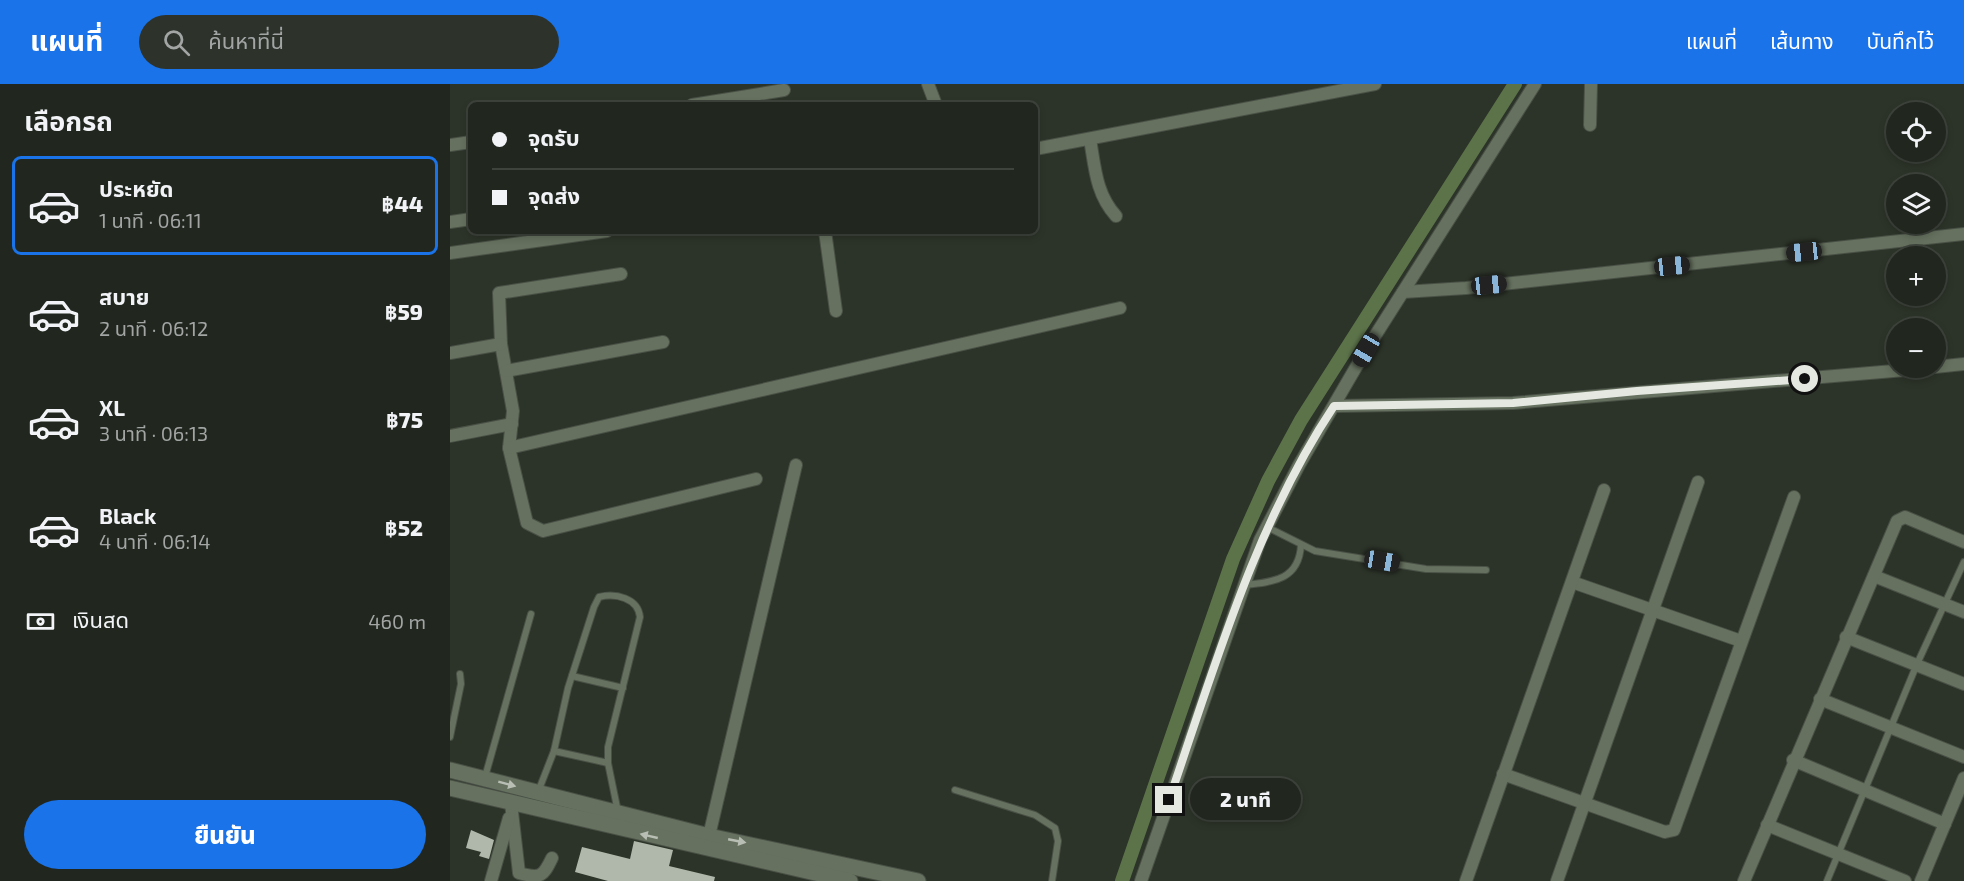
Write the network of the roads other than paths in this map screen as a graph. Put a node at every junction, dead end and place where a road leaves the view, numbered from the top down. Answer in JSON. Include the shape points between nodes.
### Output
{"nodes":[{"id":1,"x":928,"y":84,"type":"edge"},
{"id":2,"x":1375,"y":84,"type":"edge"},
{"id":3,"x":1535,"y":84,"type":"edge"},
{"id":4,"x":1591,"y":84,"type":"edge"},
{"id":5,"x":784,"y":90,"type":"dead end"},
{"id":6,"x":710,"y":102,"type":"edge"},
{"id":7,"x":935,"y":102,"type":"edge"},
{"id":8,"x":1590,"y":125,"type":"dead end"},
{"id":9,"x":1090,"y":139,"type":"junction"},
{"id":10,"x":468,"y":142,"type":"edge"},
{"id":11,"x":450,"y":145,"type":"edge"},
{"id":12,"x":1038,"y":148,"type":"edge"},
{"id":13,"x":1116,"y":216,"type":"dead end"},
{"id":14,"x":468,"y":219,"type":"edge"},
{"id":15,"x":450,"y":222,"type":"edge"},
{"id":16,"x":586,"y":234,"type":"edge"},
{"id":17,"x":825,"y":234,"type":"edge"},
{"id":18,"x":1964,"y":234,"type":"edge"},
{"id":19,"x":450,"y":253,"type":"edge"},
{"id":20,"x":621,"y":274,"type":"dead end"},
{"id":21,"x":1403,"y":292,"type":"junction"},
{"id":22,"x":1120,"y":308,"type":"dead end"},
{"id":23,"x":836,"y":311,"type":"dead end"},
{"id":24,"x":663,"y":342,"type":"dead end"},
{"id":25,"x":501,"y":344,"type":"junction"},
{"id":26,"x":450,"y":353,"type":"edge"},
{"id":27,"x":1964,"y":364,"type":"edge"},
{"id":28,"x":1946,"y":366,"type":"edge"},
{"id":29,"x":506,"y":371,"type":"junction"},
{"id":30,"x":1886,"y":372,"type":"edge"},
{"id":31,"x":1334,"y":406,"type":"junction"},
{"id":32,"x":512,"y":424,"type":"junction"},
{"id":33,"x":450,"y":436,"type":"edge"},
{"id":34,"x":509,"y":447,"type":"junction"},
{"id":35,"x":796,"y":465,"type":"dead end"},
{"id":36,"x":756,"y":479,"type":"dead end"},
{"id":37,"x":1698,"y":482,"type":"dead end"},
{"id":38,"x":1604,"y":490,"type":"dead end"},
{"id":39,"x":1794,"y":497,"type":"dead end"},
{"id":40,"x":1267,"y":527,"type":"junction"},
{"id":41,"x":1964,"y":542,"type":"edge"},
{"id":42,"x":1301,"y":545,"type":"junction"},
{"id":43,"x":1964,"y":562,"type":"edge"},
{"id":44,"x":1485,"y":570,"type":"dead end"},
{"id":45,"x":1874,"y":576,"type":"junction"},
{"id":46,"x":1572,"y":582,"type":"junction"},
{"id":47,"x":1245,"y":585,"type":"junction"},
{"id":48,"x":1944,"y":605,"type":"junction"},
{"id":49,"x":1653,"y":610,"type":"junction"},
{"id":50,"x":1964,"y":612,"type":"edge"},
{"id":51,"x":531,"y":614,"type":"dead end"},
{"id":52,"x":1846,"y":637,"type":"junction"},
{"id":53,"x":1741,"y":641,"type":"junction"},
{"id":54,"x":1917,"y":664,"type":"junction"},
{"id":55,"x":460,"y":674,"type":"dead end"},
{"id":56,"x":572,"y":676,"type":"junction"},
{"id":57,"x":1964,"y":684,"type":"edge"},
{"id":58,"x":622,"y":688,"type":"junction"},
{"id":59,"x":1820,"y":699,"type":"junction"},
{"id":60,"x":1891,"y":728,"type":"junction"},
{"id":61,"x":450,"y":737,"type":"edge"},
{"id":62,"x":554,"y":751,"type":"junction"},
{"id":63,"x":1964,"y":757,"type":"edge"},
{"id":64,"x":1793,"y":760,"type":"junction"},
{"id":65,"x":608,"y":763,"type":"junction"},
{"id":66,"x":450,"y":770,"type":"edge"},
{"id":67,"x":1503,"y":774,"type":"junction"},
{"id":68,"x":485,"y":778,"type":"junction"},
{"id":69,"x":1964,"y":778,"type":"edge"},
{"id":70,"x":450,"y":788,"type":"edge"},
{"id":71,"x":955,"y":790,"type":"dead end"},
{"id":72,"x":1864,"y":790,"type":"junction"},
{"id":73,"x":538,"y":792,"type":"junction"},
{"id":74,"x":1585,"y":804,"type":"junction"},
{"id":75,"x":511,"y":807,"type":"junction"},
{"id":76,"x":618,"y":813,"type":"junction"},
{"id":77,"x":1945,"y":824,"type":"junction"},
{"id":78,"x":1767,"y":825,"type":"junction"},
{"id":79,"x":708,"y":836,"type":"junction"},
{"id":80,"x":1838,"y":853,"type":"junction"},
{"id":81,"x":552,"y":858,"type":"dead end"},
{"id":82,"x":800,"y":876,"type":"edge"},
{"id":83,"x":517,"y":877,"type":"edge"},
{"id":84,"x":491,"y":881,"type":"edge"},
{"id":85,"x":850,"y":881,"type":"edge"},
{"id":86,"x":918,"y":881,"type":"edge"},
{"id":87,"x":1052,"y":881,"type":"edge"},
{"id":88,"x":1141,"y":881,"type":"edge"},
{"id":89,"x":1466,"y":881,"type":"edge"},
{"id":90,"x":1557,"y":881,"type":"edge"},
{"id":91,"x":1744,"y":881,"type":"edge"},
{"id":92,"x":1827,"y":881,"type":"edge"},
{"id":93,"x":1905,"y":881,"type":"edge"},
{"id":94,"x":1921,"y":881,"type":"edge"}],
"edges":[{"from":1,"to":7,"type":"street"},
{"from":2,"to":9,"type":"street"},
{"from":3,"to":21,"type":"street"},
{"from":4,"to":8,"type":"street"},
{"from":5,"to":6,"type":"street"},
{"from":9,"to":12,"type":"street"},
{"from":9,"to":13,"type":"street","via":[[1102,200]]},
{"from":10,"to":11,"type":"street"},
{"from":14,"to":15,"type":"street"},
{"from":16,"to":19,"type":"street"},
{"from":17,"to":23,"type":"street"},
{"from":18,"to":21,"type":"street"},
{"from":20,"to":25,"type":"street","via":[[499,293]]},
{"from":21,"to":31,"type":"street"},
{"from":22,"to":34,"type":"street"},
{"from":24,"to":29,"type":"street"},
{"from":25,"to":26,"type":"street"},
{"from":25,"to":29,"type":"street"},
{"from":27,"to":28,"type":"street"},
{"from":29,"to":32,"type":"street"},
{"from":30,"to":31,"type":"street","via":[[1513,403]]},
{"from":31,"to":40,"type":"street"},
{"from":32,"to":33,"type":"street"},
{"from":32,"to":34,"type":"street"},
{"from":34,"to":36,"type":"street","via":[[526,523],[543,531]]},
{"from":35,"to":79,"type":"street"},
{"from":37,"to":49,"type":"street"},
{"from":38,"to":46,"type":"street"},
{"from":39,"to":53,"type":"street"},
{"from":40,"to":42,"type":"lane"},
{"from":40,"to":47,"type":"street"},
{"from":41,"to":45,"type":"street","via":[[1901,518]]},
{"from":42,"to":44,"type":"lane","via":[[1315,551],[1426,568]]},
{"from":42,"to":47,"type":"lane","via":[[1300,562],[1290,573],[1271,583]]},
{"from":43,"to":48,"type":"lane"},
{"from":45,"to":48,"type":"street"},
{"from":45,"to":52,"type":"street"},
{"from":46,"to":49,"type":"street"},
{"from":46,"to":67,"type":"street"},
{"from":47,"to":88,"type":"street"},
{"from":48,"to":50,"type":"street"},
{"from":48,"to":54,"type":"lane"},
{"from":49,"to":53,"type":"street"},
{"from":49,"to":74,"type":"street"},
{"from":51,"to":68,"type":"lane"},
{"from":52,"to":54,"type":"street"},
{"from":52,"to":59,"type":"street"},
{"from":53,"to":74,"type":"street","via":[[1674,830],[1665,831]]},
{"from":54,"to":57,"type":"street"},
{"from":54,"to":60,"type":"lane"},
{"from":55,"to":61,"type":"lane"},
{"from":56,"to":58,"type":"lane"},
{"from":56,"to":58,"type":"lane","via":[[599,597],[634,601],[640,617]]},
{"from":56,"to":62,"type":"lane"},
{"from":58,"to":65,"type":"lane"},
{"from":59,"to":60,"type":"street"},
{"from":59,"to":64,"type":"street"},
{"from":60,"to":63,"type":"street"},
{"from":60,"to":72,"type":"lane"},
{"from":62,"to":65,"type":"lane"},
{"from":62,"to":73,"type":"lane"},
{"from":64,"to":72,"type":"street"},
{"from":64,"to":78,"type":"street"},
{"from":65,"to":76,"type":"lane"},
{"from":66,"to":68,"type":"street"},
{"from":67,"to":74,"type":"street"},
{"from":67,"to":89,"type":"street"},
{"from":68,"to":73,"type":"street","one_way":true},
{"from":69,"to":77,"type":"street"},
{"from":70,"to":75,"type":"street"},
{"from":71,"to":87,"type":"lane","via":[[1035,814],[1055,828],[1058,841]]},
{"from":72,"to":77,"type":"street"},
{"from":72,"to":80,"type":"lane"},
{"from":73,"to":76,"type":"street"},
{"from":74,"to":90,"type":"street"},
{"from":82,"to":75,"type":"street","one_way":true},
{"from":75,"to":83,"type":"street"},
{"from":75,"to":84,"type":"street"},
{"from":76,"to":79,"type":"street"},
{"from":77,"to":94,"type":"street"},
{"from":78,"to":80,"type":"street"},
{"from":78,"to":91,"type":"street"},
{"from":79,"to":86,"type":"street","one_way":true},
{"from":80,"to":92,"type":"lane"},
{"from":80,"to":93,"type":"street"},
{"from":81,"to":83,"type":"street","via":[[545,873]]},
{"from":82,"to":85,"type":"street"}]}
